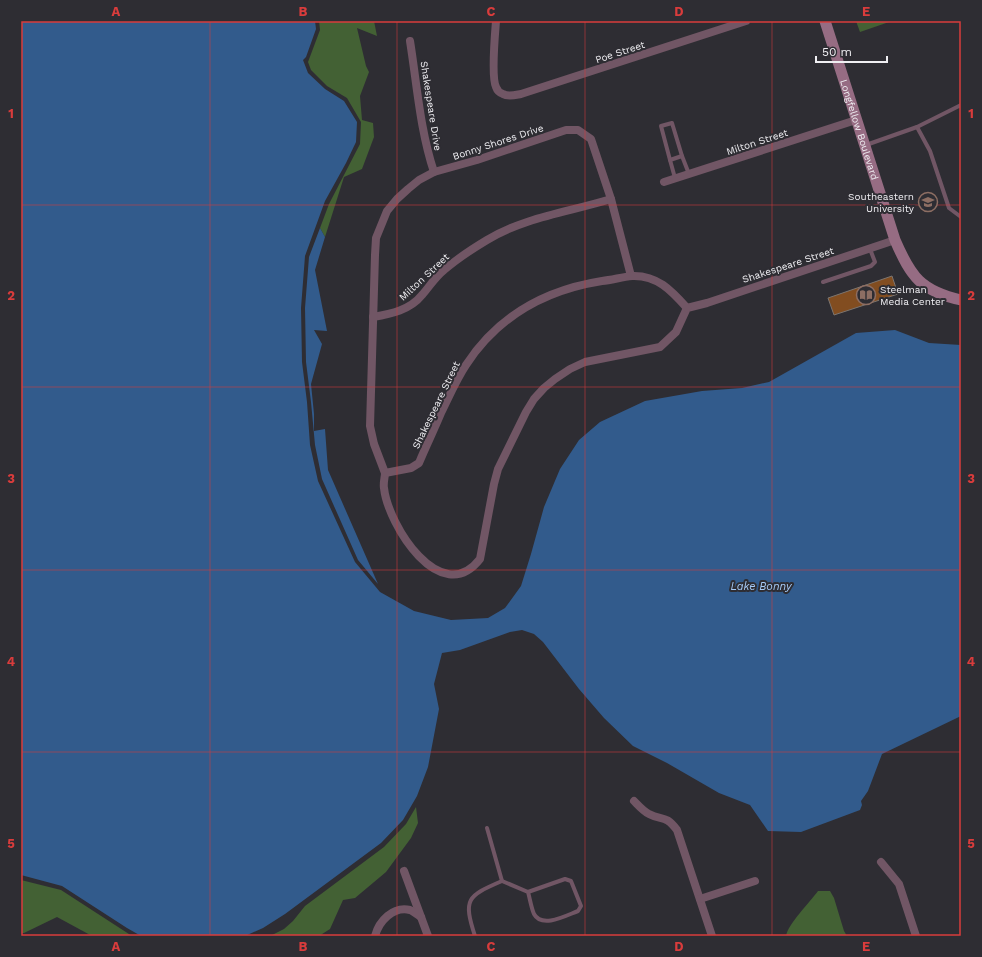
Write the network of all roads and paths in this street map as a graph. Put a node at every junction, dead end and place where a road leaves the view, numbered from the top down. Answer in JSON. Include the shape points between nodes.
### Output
{"nodes":[{"id":1,"x":496,"y":21,"type":"edge"},
{"id":2,"x":746,"y":21,"type":"edge"},
{"id":3,"x":824,"y":21,"type":"edge"},
{"id":4,"x":410,"y":41,"type":"dead end"},
{"id":5,"x":961,"y":105,"type":"edge"},
{"id":6,"x":856,"y":120,"type":"junction"},
{"id":7,"x":917,"y":127,"type":"junction"},
{"id":8,"x":865,"y":146,"type":"junction"},
{"id":9,"x":682,"y":156,"type":"junction"},
{"id":10,"x":670,"y":160,"type":"junction"},
{"id":11,"x":434,"y":172,"type":"junction"},
{"id":12,"x":689,"y":174,"type":"junction"},
{"id":13,"x":675,"y":178,"type":"junction"},
{"id":14,"x":664,"y":182,"type":"dead end"},
{"id":15,"x":611,"y":199,"type":"junction"},
{"id":16,"x":961,"y":217,"type":"edge"},
{"id":17,"x":895,"y":240,"type":"junction"},
{"id":18,"x":870,"y":249,"type":"junction"},
{"id":19,"x":631,"y":276,"type":"junction"},
{"id":20,"x":823,"y":282,"type":"dead end"},
{"id":21,"x":961,"y":300,"type":"edge"},
{"id":22,"x":687,"y":308,"type":"junction"},
{"id":23,"x":373,"y":317,"type":"junction"},
{"id":24,"x":385,"y":473,"type":"junction"},
{"id":25,"x":634,"y":801,"type":"dead end"},
{"id":26,"x":487,"y":828,"type":"dead end"},
{"id":27,"x":881,"y":862,"type":"dead end"},
{"id":28,"x":404,"y":871,"type":"dead end"},
{"id":29,"x":502,"y":881,"type":"junction"},
{"id":30,"x":755,"y":881,"type":"dead end"},
{"id":31,"x":528,"y":892,"type":"junction"},
{"id":32,"x":700,"y":899,"type":"junction"},
{"id":33,"x":421,"y":917,"type":"junction"},
{"id":34,"x":375,"y":936,"type":"edge"},
{"id":35,"x":428,"y":936,"type":"edge"},
{"id":36,"x":475,"y":936,"type":"edge"},
{"id":37,"x":712,"y":936,"type":"edge"},
{"id":38,"x":916,"y":936,"type":"edge"}],
"edges":[{"from":1,"to":2,"type":"street","name":"Poe Street","via":[[494,81],[496,88],[508,96]]},
{"from":3,"to":6,"type":"street","name":"Longfellow Boulevard"},
{"from":4,"to":11,"type":"street","name":"Shakespeare Drive","via":[[428,155]]},
{"from":5,"to":7,"type":"lane"},
{"from":6,"to":8,"type":"street","name":"Longfellow Boulevard"},
{"from":6,"to":12,"type":"street","name":"Milton Street"},
{"from":7,"to":8,"type":"lane"},
{"from":7,"to":16,"type":"lane","via":[[930,151],[949,208]]},
{"from":8,"to":17,"type":"street","name":"Longfellow Boulevard"},
{"from":9,"to":10,"type":"lane"},
{"from":9,"to":10,"type":"lane","via":[[672,123],[661,126]]},
{"from":9,"to":12,"type":"lane"},
{"from":10,"to":13,"type":"lane"},
{"from":11,"to":15,"type":"street","name":"Bonny Shores Drive","via":[[566,130],[578,130],[591,139]]},
{"from":11,"to":23,"type":"street","name":"Bonny Shores Drive","via":[[419,180],[397,199],[387,211],[381,225],[376,238]]},
{"from":12,"to":13,"type":"street","name":"Milton Street"},
{"from":13,"to":14,"type":"street","name":"Milton Street"},
{"from":15,"to":19,"type":"street","name":"Bonny Shores Drive"},
{"from":15,"to":23,"type":"street","name":"Milton Street","via":[[514,226],[465,254],[428,285],[422,296],[402,310]]},
{"from":17,"to":18,"type":"street","name":"Shakespeare Street"},
{"from":17,"to":21,"type":"street","name":"Longfellow Boulevard","via":[[904,262],[924,286]]},
{"from":18,"to":20,"type":"lane","via":[[875,262],[871,266]]},
{"from":18,"to":22,"type":"street","name":"Shakespeare Street"},
{"from":19,"to":22,"type":"street","name":"Shakespeare Street","via":[[658,281]]},
{"from":19,"to":24,"type":"street","name":"Shakespeare Street","via":[[562,290],[519,311],[493,332],[467,364],[418,463],[411,468]]},
{"from":22,"to":24,"type":"street","via":[[676,332],[660,347],[585,362],[555,379],[534,399],[498,470],[480,559],[473,568],[463,574],[442,573],[415,553],[395,523],[384,488]]},
{"from":23,"to":24,"type":"street","via":[[370,426]]},
{"from":25,"to":32,"type":"street","via":[[649,814],[672,823],[677,830]]},
{"from":26,"to":29,"type":"lane"},
{"from":27,"to":38,"type":"street","via":[[899,884]]},
{"from":28,"to":33,"type":"street"},
{"from":29,"to":31,"type":"lane"},
{"from":29,"to":36,"type":"lane","via":[[482,890],[472,898],[468,916]]},
{"from":30,"to":32,"type":"street"},
{"from":31,"to":31,"type":"lane","via":[[535,915],[539,919],[551,921],[578,910],[581,906],[571,881],[565,879]]},
{"from":32,"to":37,"type":"street"},
{"from":33,"to":34,"type":"street","via":[[411,911],[401,910],[389,914],[380,924]]},
{"from":33,"to":35,"type":"street"}]}
